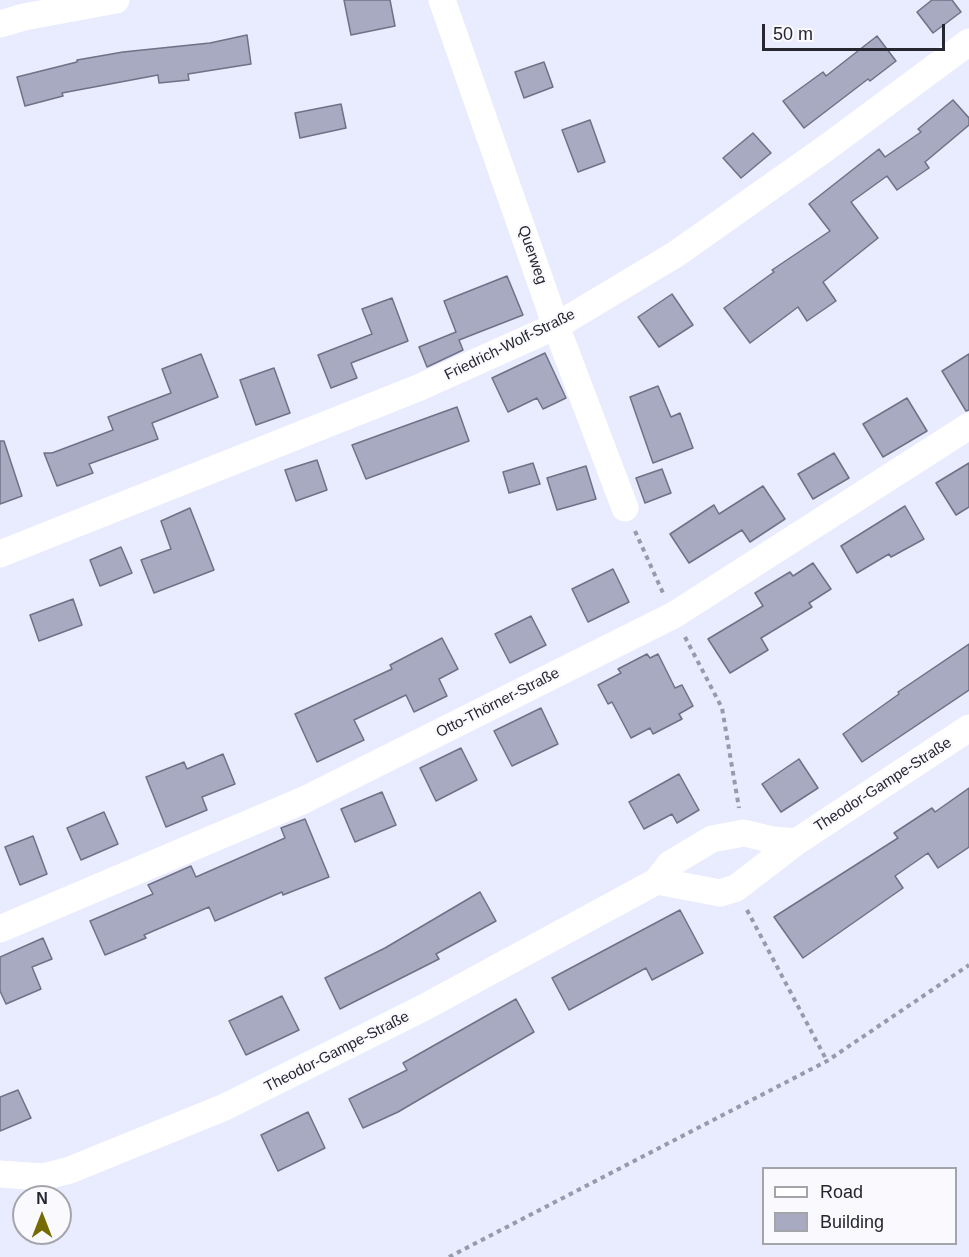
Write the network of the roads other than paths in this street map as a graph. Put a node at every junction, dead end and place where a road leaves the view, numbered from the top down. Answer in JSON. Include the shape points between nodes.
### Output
{"nodes":[{"id":1,"x":116,"y":0,"type":"edge"},
{"id":2,"x":442,"y":0,"type":"edge"},
{"id":3,"x":0,"y":24,"type":"edge"},
{"id":4,"x":969,"y":42,"type":"edge"},
{"id":5,"x":556,"y":326,"type":"junction"},
{"id":6,"x":969,"y":426,"type":"edge"},
{"id":7,"x":628,"y":516,"type":"road end"},
{"id":8,"x":0,"y":554,"type":"edge"},
{"id":9,"x":969,"y":728,"type":"edge"},
{"id":10,"x":796,"y":842,"type":"junction"},
{"id":11,"x":657,"y":882,"type":"junction"},
{"id":12,"x":0,"y":929,"type":"edge"},
{"id":13,"x":0,"y":1174,"type":"edge"}],
"edges":[{"from":1,"to":3,"type":"street"},
{"from":2,"to":5,"type":"street","name":"Querweg"},
{"from":4,"to":5,"type":"street","name":"Friedrich-Wolf-Straße","via":[[676,254]]},
{"from":5,"to":7,"type":"street","name":"Querweg"},
{"from":5,"to":8,"type":"street","name":"Friedrich-Wolf-Straße","via":[[418,388]]},
{"from":6,"to":12,"type":"street","name":"Otto-Thörner-Straße","via":[[674,615],[304,800]]},
{"from":9,"to":10,"type":"street","name":"Theodor-Gampe-Straße"},
{"from":10,"to":11,"type":"street","name":"Theodor-Gampe-Straße","via":[[736,888],[720,893]]},
{"from":10,"to":11,"type":"street","name":"Theodor-Gampe-Straße","via":[[744,833],[712,839],[670,864]]},
{"from":11,"to":13,"type":"street","name":"Theodor-Gampe-Straße","via":[[423,1008],[225,1107],[70,1170],[43,1177]]}]}
